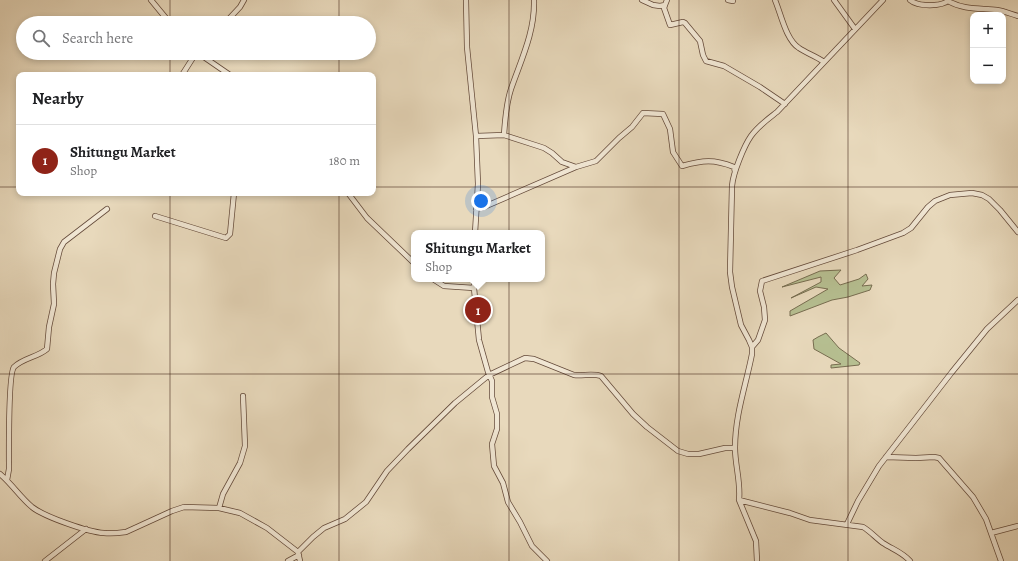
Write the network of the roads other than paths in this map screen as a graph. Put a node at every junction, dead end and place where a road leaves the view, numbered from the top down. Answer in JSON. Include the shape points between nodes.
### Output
{"nodes":[{"id":1,"x":151,"y":0,"type":"edge"},
{"id":2,"x":244,"y":0,"type":"edge"},
{"id":3,"x":466,"y":0,"type":"edge"},
{"id":4,"x":534,"y":0,"type":"edge"},
{"id":5,"x":642,"y":0,"type":"edge"},
{"id":6,"x":728,"y":0,"type":"edge"},
{"id":7,"x":733,"y":0,"type":"edge"},
{"id":8,"x":775,"y":0,"type":"edge"},
{"id":9,"x":834,"y":0,"type":"edge"},
{"id":10,"x":883,"y":0,"type":"edge"},
{"id":11,"x":910,"y":0,"type":"edge"},
{"id":12,"x":949,"y":1,"type":"edge"},
{"id":13,"x":666,"y":2,"type":"edge"},
{"id":14,"x":164,"y":16,"type":"edge"},
{"id":15,"x":232,"y":16,"type":"edge"},
{"id":16,"x":1018,"y":16,"type":"edge"},
{"id":17,"x":855,"y":29,"type":"junction"},
{"id":18,"x":192,"y":60,"type":"edge"},
{"id":19,"x":208,"y":60,"type":"edge"},
{"id":20,"x":824,"y":62,"type":"junction"},
{"id":21,"x":184,"y":72,"type":"edge"},
{"id":22,"x":226,"y":72,"type":"edge"},
{"id":23,"x":785,"y":104,"type":"junction"},
{"id":24,"x":504,"y":135,"type":"junction"},
{"id":25,"x":476,"y":136,"type":"junction"},
{"id":26,"x":576,"y":167,"type":"junction"},
{"id":27,"x":735,"y":173,"type":"junction"},
{"id":28,"x":234,"y":196,"type":"edge"},
{"id":29,"x":350,"y":196,"type":"edge"},
{"id":30,"x":107,"y":209,"type":"dead end"},
{"id":31,"x":476,"y":209,"type":"junction"},
{"id":32,"x":156,"y":216,"type":"dead end"},
{"id":33,"x":475,"y":230,"type":"edge"},
{"id":34,"x":1018,"y":232,"type":"edge"},
{"id":35,"x":411,"y":260,"type":"edge"},
{"id":36,"x":436,"y":282,"type":"edge"},
{"id":37,"x":474,"y":282,"type":"edge"},
{"id":38,"x":474,"y":288,"type":"junction"},
{"id":39,"x":1018,"y":300,"type":"edge"},
{"id":40,"x":752,"y":347,"type":"junction"},
{"id":41,"x":489,"y":375,"type":"junction"},
{"id":42,"x":243,"y":396,"type":"dead end"},
{"id":43,"x":735,"y":448,"type":"junction"},
{"id":44,"x":886,"y":457,"type":"junction"},
{"id":45,"x":0,"y":474,"type":"edge"},
{"id":46,"x":7,"y":480,"type":"junction"},
{"id":47,"x":739,"y":500,"type":"junction"},
{"id":48,"x":219,"y":508,"type":"junction"},
{"id":49,"x":847,"y":524,"type":"junction"},
{"id":50,"x":1018,"y":526,"type":"edge"},
{"id":51,"x":86,"y":529,"type":"junction"},
{"id":52,"x":991,"y":534,"type":"junction"},
{"id":53,"x":298,"y":554,"type":"junction"},
{"id":54,"x":44,"y":561,"type":"edge"},
{"id":55,"x":288,"y":561,"type":"edge"},
{"id":56,"x":300,"y":561,"type":"edge"},
{"id":57,"x":546,"y":561,"type":"edge"},
{"id":58,"x":756,"y":561,"type":"edge"},
{"id":59,"x":910,"y":561,"type":"edge"},
{"id":60,"x":1001,"y":561,"type":"edge"}],
"edges":[{"from":1,"to":14,"type":"street"},
{"from":2,"to":15,"type":"street"},
{"from":3,"to":25,"type":"street","via":[[467,47]]},
{"from":4,"to":24,"type":"street","via":[[531,35],[509,97]]},
{"from":5,"to":13,"type":"street","via":[[660,6]]},
{"from":6,"to":7,"type":"street"},
{"from":8,"to":20,"type":"street","via":[[794,44]]},
{"from":9,"to":17,"type":"street"},
{"from":10,"to":17,"type":"street"},
{"from":11,"to":12,"type":"street","via":[[918,5],[942,4]]},
{"from":12,"to":16,"type":"street","via":[[966,8],[997,10]]},
{"from":13,"to":23,"type":"street","via":[[664,8],[670,25],[684,22],[700,41],[706,61],[724,66]]},
{"from":17,"to":20,"type":"street"},
{"from":18,"to":21,"type":"street"},
{"from":19,"to":22,"type":"street"},
{"from":20,"to":23,"type":"street"},
{"from":23,"to":27,"type":"street","via":[[752,135]]},
{"from":24,"to":25,"type":"street"},
{"from":24,"to":26,"type":"street","via":[[544,148],[562,162]]},
{"from":25,"to":31,"type":"street"},
{"from":26,"to":27,"type":"street","via":[[599,160],[632,127],[643,112],[663,114],[670,129],[673,152],[682,166],[700,160],[722,162],[734,167]]},
{"from":26,"to":31,"type":"street"},
{"from":27,"to":40,"type":"street","via":[[732,186],[730,272],[742,330]]},
{"from":28,"to":32,"type":"street","via":[[230,234],[226,238]]},
{"from":29,"to":35,"type":"street","via":[[367,218]]},
{"from":30,"to":46,"type":"street","via":[[64,242],[54,273],[54,304],[47,348],[18,364],[12,372]]},
{"from":31,"to":33,"type":"street"},
{"from":34,"to":40,"type":"street","via":[[1000,210],[982,195],[950,195],[935,201],[903,233],[762,281],[760,291],[765,320],[758,340]]},
{"from":36,"to":38,"type":"street","via":[[444,286]]},
{"from":37,"to":38,"type":"street"},
{"from":38,"to":41,"type":"street","via":[[479,340]]},
{"from":39,"to":44,"type":"street","via":[[987,329]]},
{"from":40,"to":43,"type":"street","via":[[738,414]]},
{"from":41,"to":43,"type":"street","via":[[525,358],[534,359],[574,375],[600,375],[633,414],[672,448],[688,454]]},
{"from":41,"to":53,"type":"street","via":[[455,403],[408,449],[387,471],[366,502],[345,519],[324,528]]},
{"from":41,"to":57,"type":"street","via":[[497,414],[492,444],[494,466],[504,483],[508,502],[532,546]]},
{"from":42,"to":48,"type":"street","via":[[245,446]]},
{"from":43,"to":47,"type":"street"},
{"from":44,"to":49,"type":"street","via":[[871,478]]},
{"from":44,"to":52,"type":"street","via":[[939,458],[974,498]]},
{"from":45,"to":46,"type":"street"},
{"from":46,"to":51,"type":"street","via":[[40,512]]},
{"from":47,"to":49,"type":"street","via":[[810,520]]},
{"from":47,"to":58,"type":"street","via":[[756,542]]},
{"from":48,"to":51,"type":"street","via":[[184,507],[118,533]]},
{"from":48,"to":53,"type":"street","via":[[240,513],[256,521]]},
{"from":49,"to":59,"type":"street","via":[[863,527]]},
{"from":50,"to":52,"type":"street"},
{"from":51,"to":54,"type":"street"},
{"from":52,"to":60,"type":"street"},
{"from":53,"to":55,"type":"street"},
{"from":53,"to":56,"type":"street"}]}
